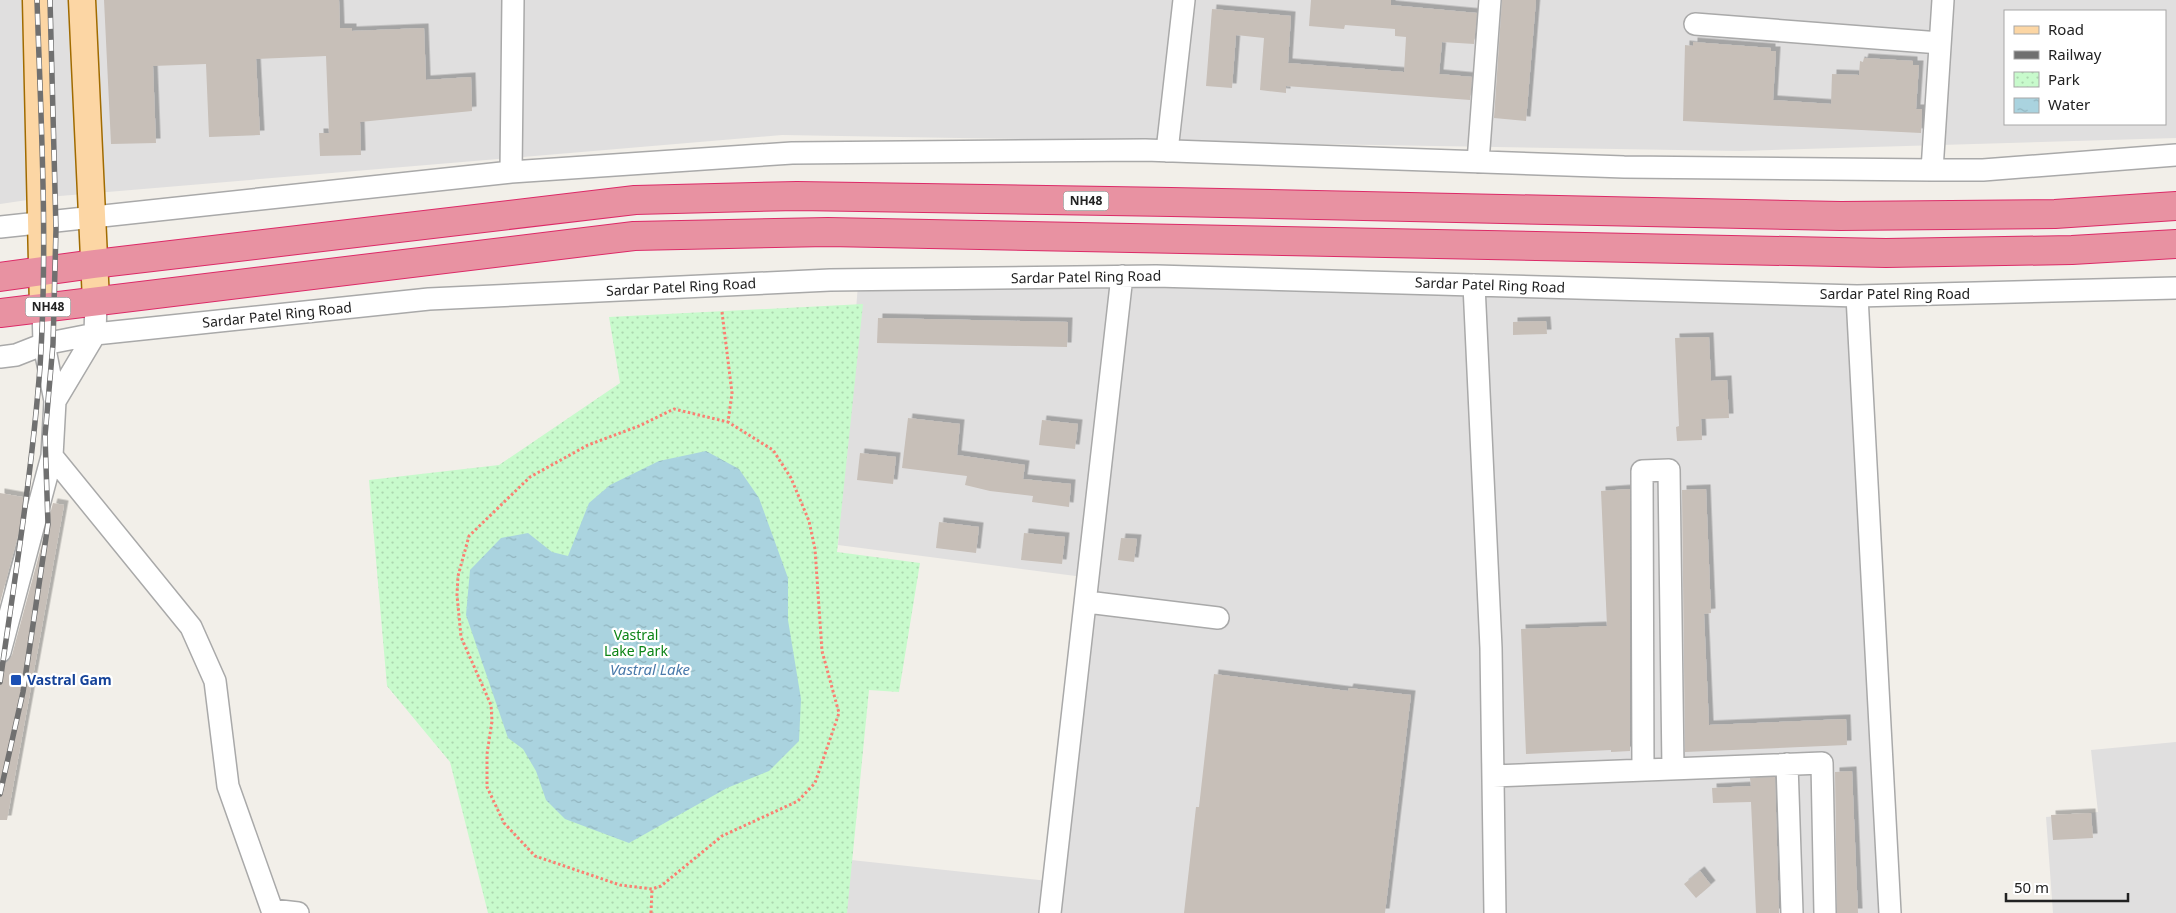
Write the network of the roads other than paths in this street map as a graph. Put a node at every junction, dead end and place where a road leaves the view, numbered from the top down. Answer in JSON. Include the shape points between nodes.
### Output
{"nodes":[{"id":1,"x":36,"y":0,"type":"edge"},
{"id":2,"x":82,"y":0,"type":"edge"},
{"id":3,"x":513,"y":0,"type":"edge"},
{"id":4,"x":1184,"y":0,"type":"edge"},
{"id":5,"x":1490,"y":0,"type":"edge"},
{"id":6,"x":1943,"y":0,"type":"edge"},
{"id":7,"x":1695,"y":24,"type":"dead end"},
{"id":8,"x":1940,"y":43,"type":"junction"},
{"id":9,"x":1167,"y":151,"type":"junction"},
{"id":10,"x":2176,"y":155,"type":"edge"},
{"id":11,"x":1478,"y":162,"type":"junction"},
{"id":12,"x":1932,"y":170,"type":"junction"},
{"id":13,"x":511,"y":172,"type":"junction"},
{"id":14,"x":2176,"y":206,"type":"edge"},
{"id":15,"x":92,"y":216,"type":"junction"},
{"id":16,"x":41,"y":222,"type":"junction"},
{"id":17,"x":0,"y":227,"type":"edge"},
{"id":18,"x":2176,"y":244,"type":"edge"},
{"id":19,"x":94,"y":264,"type":"junction"},
{"id":20,"x":42,"y":271,"type":"junction"},
{"id":21,"x":1122,"y":276,"type":"junction"},
{"id":22,"x":0,"y":277,"type":"edge"},
{"id":23,"x":1474,"y":285,"type":"junction"},
{"id":24,"x":2176,"y":288,"type":"edge"},
{"id":25,"x":1857,"y":296,"type":"junction"},
{"id":26,"x":96,"y":301,"type":"junction"},
{"id":27,"x":43,"y":307,"type":"junction"},
{"id":28,"x":0,"y":313,"type":"edge"},
{"id":29,"x":95,"y":334,"type":"junction"},
{"id":30,"x":44,"y":344,"type":"junction"},
{"id":31,"x":0,"y":357,"type":"edge"},
{"id":32,"x":55,"y":401,"type":"junction"},
{"id":33,"x":52,"y":456,"type":"junction"},
{"id":34,"x":1086,"y":602,"type":"junction"},
{"id":35,"x":1218,"y":618,"type":"dead end"},
{"id":36,"x":0,"y":652,"type":"edge"},
{"id":37,"x":1787,"y":764,"type":"junction"},
{"id":38,"x":1673,"y":769,"type":"junction"},
{"id":39,"x":1643,"y":770,"type":"junction"},
{"id":40,"x":1493,"y":776,"type":"junction"},
{"id":41,"x":272,"y":912,"type":"edge"},
{"id":42,"x":298,"y":913,"type":"edge"},
{"id":43,"x":1050,"y":913,"type":"edge"},
{"id":44,"x":1495,"y":913,"type":"edge"},
{"id":45,"x":1792,"y":913,"type":"edge"},
{"id":46,"x":1825,"y":913,"type":"edge"},
{"id":47,"x":1890,"y":913,"type":"edge"}],
"edges":[{"from":1,"to":16,"type":"main road"},
{"from":2,"to":15,"type":"main road"},
{"from":3,"to":13,"type":"street"},
{"from":4,"to":9,"type":"street"},
{"from":5,"to":11,"type":"street"},
{"from":6,"to":8,"type":"street"},
{"from":7,"to":8,"type":"street"},
{"from":8,"to":12,"type":"street"},
{"from":9,"to":11,"type":"street"},
{"from":9,"to":13,"type":"street","via":[[792,153]]},
{"from":10,"to":12,"type":"street","via":[[1983,170]]},
{"from":11,"to":12,"type":"street"},
{"from":13,"to":15,"type":"street"},
{"from":14,"to":19,"type":"highway","number":"NH48","via":[[2055,214],[1841,216],[807,196],[635,200]]},
{"from":15,"to":16,"type":"street"},
{"from":15,"to":19,"type":"main road"},
{"from":16,"to":17,"type":"street"},
{"from":16,"to":20,"type":"main road"},
{"from":18,"to":26,"type":"highway","number":"NH48","via":[[2072,250],[1886,253],[838,233],[634,236]]},
{"from":19,"to":20,"type":"highway","number":"NH48"},
{"from":19,"to":26,"type":"main road"},
{"from":20,"to":22,"type":"highway","number":"NH48"},
{"from":20,"to":27,"type":"main road"},
{"from":21,"to":23,"type":"street","name":"Sardar Patel Ring Road"},
{"from":21,"to":29,"type":"street","name":"Sardar Patel Ring Road","via":[[830,280],[429,299]]},
{"from":21,"to":34,"type":"street"},
{"from":23,"to":25,"type":"street","name":"Sardar Patel Ring Road"},
{"from":23,"to":40,"type":"street","via":[[1491,648]]},
{"from":24,"to":25,"type":"street","name":"Sardar Patel Ring Road"},
{"from":25,"to":47,"type":"street"},
{"from":26,"to":27,"type":"highway","number":"NH48"},
{"from":26,"to":29,"type":"street"},
{"from":27,"to":28,"type":"highway","number":"NH48"},
{"from":27,"to":30,"type":"street"},
{"from":29,"to":30,"type":"street","name":"Sardar Patel Ring Road"},
{"from":29,"to":32,"type":"street"},
{"from":30,"to":31,"type":"street","name":"Sardar Patel Ring Road","via":[[16,355]]},
{"from":30,"to":32,"type":"street"},
{"from":32,"to":33,"type":"street"},
{"from":33,"to":36,"type":"street"},
{"from":33,"to":41,"type":"street","via":[[191,627],[215,681],[228,786]]},
{"from":34,"to":35,"type":"street"},
{"from":34,"to":43,"type":"street"},
{"from":37,"to":38,"type":"street"},
{"from":37,"to":45,"type":"street"},
{"from":37,"to":46,"type":"street","via":[[1822,763]]},
{"from":38,"to":39,"type":"street"},
{"from":38,"to":39,"type":"street","via":[[1669,470],[1642,471]]},
{"from":39,"to":40,"type":"street"},
{"from":40,"to":44,"type":"street"},
{"from":41,"to":42,"type":"street"}]}
